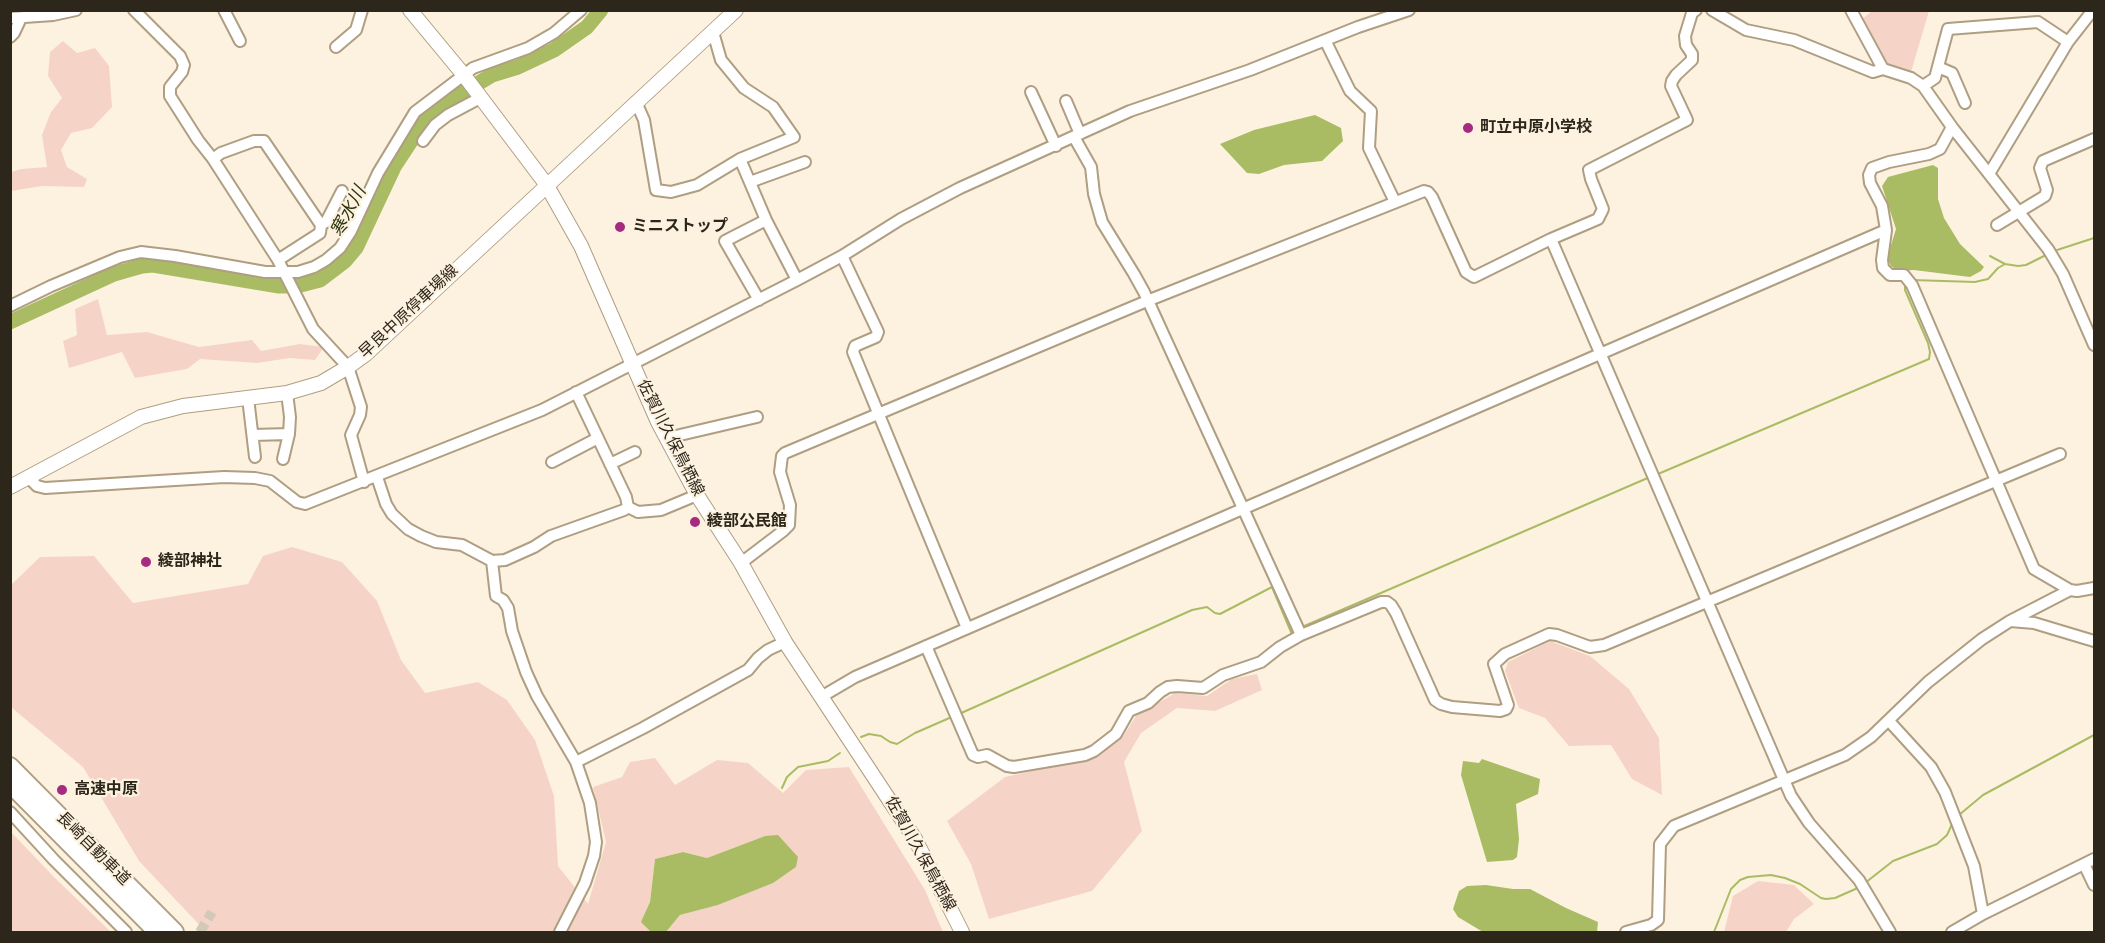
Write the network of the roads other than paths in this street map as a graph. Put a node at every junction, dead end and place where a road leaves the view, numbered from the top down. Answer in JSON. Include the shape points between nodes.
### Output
{"nodes":[{"id":1,"x":76,"y":10,"type":"edge"},
{"id":2,"x":134,"y":10,"type":"edge"},
{"id":3,"x":224,"y":10,"type":"edge"},
{"id":4,"x":362,"y":10,"type":"edge"},
{"id":5,"x":410,"y":10,"type":"edge"},
{"id":6,"x":581,"y":10,"type":"edge"},
{"id":7,"x":736,"y":10,"type":"edge"},
{"id":8,"x":1409,"y":10,"type":"edge"},
{"id":9,"x":1696,"y":10,"type":"edge"},
{"id":10,"x":1712,"y":10,"type":"edge"},
{"id":11,"x":1851,"y":10,"type":"edge"},
{"id":12,"x":2093,"y":11,"type":"edge"},
{"id":13,"x":16,"y":18,"type":"edge"},
{"id":14,"x":713,"y":32,"type":"junction"},
{"id":15,"x":10,"y":37,"type":"edge"},
{"id":16,"x":1325,"y":40,"type":"junction"},
{"id":17,"x":240,"y":41,"type":"dead end"},
{"id":18,"x":2068,"y":42,"type":"junction"},
{"id":19,"x":336,"y":47,"type":"dead end"},
{"id":20,"x":1938,"y":67,"type":"junction"},
{"id":21,"x":1883,"y":69,"type":"junction"},
{"id":22,"x":463,"y":74,"type":"junction"},
{"id":23,"x":1923,"y":86,"type":"junction"},
{"id":24,"x":1031,"y":92,"type":"dead end"},
{"id":25,"x":480,"y":98,"type":"junction"},
{"id":26,"x":1066,"y":101,"type":"dead end"},
{"id":27,"x":636,"y":102,"type":"junction"},
{"id":28,"x":1965,"y":104,"type":"dead end"},
{"id":29,"x":1952,"y":127,"type":"junction"},
{"id":30,"x":1077,"y":136,"type":"junction"},
{"id":31,"x":2094,"y":139,"type":"edge"},
{"id":32,"x":423,"y":141,"type":"dead end"},
{"id":33,"x":1056,"y":146,"type":"junction"},
{"id":34,"x":213,"y":159,"type":"junction"},
{"id":35,"x":740,"y":159,"type":"junction"},
{"id":36,"x":805,"y":162,"type":"dead end"},
{"id":37,"x":1989,"y":174,"type":"junction"},
{"id":38,"x":750,"y":182,"type":"junction"},
{"id":39,"x":546,"y":184,"type":"junction"},
{"id":40,"x":342,"y":191,"type":"dead end"},
{"id":41,"x":1395,"y":202,"type":"junction"},
{"id":42,"x":2019,"y":213,"type":"junction"},
{"id":43,"x":766,"y":220,"type":"junction"},
{"id":44,"x":321,"y":225,"type":"junction"},
{"id":45,"x":1997,"y":225,"type":"dead end"},
{"id":46,"x":1886,"y":230,"type":"junction"},
{"id":47,"x":1551,"y":239,"type":"junction"},
{"id":48,"x":842,"y":256,"type":"junction"},
{"id":49,"x":278,"y":260,"type":"junction"},
{"id":50,"x":285,"y":273,"type":"junction"},
{"id":51,"x":797,"y":280,"type":"junction"},
{"id":52,"x":759,"y":300,"type":"junction"},
{"id":53,"x":1148,"y":301,"type":"junction"},
{"id":54,"x":10,"y":306,"type":"edge"},
{"id":55,"x":2094,"y":345,"type":"edge"},
{"id":56,"x":1601,"y":352,"type":"junction"},
{"id":57,"x":632,"y":363,"type":"junction"},
{"id":58,"x":348,"y":367,"type":"junction"},
{"id":59,"x":576,"y":392,"type":"junction"},
{"id":60,"x":286,"y":393,"type":"junction"},
{"id":61,"x":248,"y":398,"type":"junction"},
{"id":62,"x":878,"y":414,"type":"junction"},
{"id":63,"x":757,"y":417,"type":"dead end"},
{"id":64,"x":289,"y":434,"type":"junction"},
{"id":65,"x":253,"y":435,"type":"junction"},
{"id":66,"x":598,"y":438,"type":"junction"},
{"id":67,"x":667,"y":438,"type":"junction"},
{"id":68,"x":635,"y":452,"type":"dead end"},
{"id":69,"x":2061,"y":454,"type":"dead end"},
{"id":70,"x":255,"y":457,"type":"dead end"},
{"id":71,"x":283,"y":459,"type":"dead end"},
{"id":72,"x":552,"y":462,"type":"dead end"},
{"id":73,"x":610,"y":464,"type":"junction"},
{"id":74,"x":28,"y":477,"type":"junction"},
{"id":75,"x":377,"y":477,"type":"junction"},
{"id":76,"x":1996,"y":481,"type":"junction"},
{"id":77,"x":364,"y":482,"type":"junction"},
{"id":78,"x":10,"y":487,"type":"edge"},
{"id":79,"x":698,"y":495,"type":"junction"},
{"id":80,"x":628,"y":507,"type":"junction"},
{"id":81,"x":1244,"y":509,"type":"junction"},
{"id":82,"x":492,"y":561,"type":"junction"},
{"id":83,"x":741,"y":563,"type":"junction"},
{"id":84,"x":2094,"y":588,"type":"edge"},
{"id":85,"x":2070,"y":590,"type":"junction"},
{"id":86,"x":1708,"y":603,"type":"junction"},
{"id":87,"x":2010,"y":621,"type":"junction"},
{"id":88,"x":968,"y":628,"type":"junction"},
{"id":89,"x":1298,"y":630,"type":"junction"},
{"id":90,"x":2094,"y":641,"type":"edge"},
{"id":91,"x":785,"y":642,"type":"junction"},
{"id":92,"x":926,"y":646,"type":"junction"},
{"id":93,"x":821,"y":697,"type":"junction"},
{"id":94,"x":1889,"y":721,"type":"junction"},
{"id":95,"x":576,"y":762,"type":"junction"},
{"id":96,"x":10,"y":766,"type":"edge"},
{"id":97,"x":1784,"y":781,"type":"junction"},
{"id":98,"x":10,"y":784,"type":"edge"},
{"id":99,"x":10,"y":812,"type":"edge"},
{"id":100,"x":2094,"y":859,"type":"edge"},
{"id":101,"x":2084,"y":864,"type":"junction"},
{"id":102,"x":2094,"y":885,"type":"edge"},
{"id":103,"x":1983,"y":914,"type":"junction"},
{"id":104,"x":126,"y":933,"type":"edge"},
{"id":105,"x":157,"y":933,"type":"edge"},
{"id":106,"x":175,"y":933,"type":"edge"},
{"id":107,"x":560,"y":933,"type":"edge"},
{"id":108,"x":963,"y":933,"type":"edge"},
{"id":109,"x":1626,"y":933,"type":"edge"},
{"id":110,"x":1890,"y":933,"type":"edge"},
{"id":111,"x":1952,"y":933,"type":"edge"}],
"edges":[{"from":1,"to":13,"type":"street"},
{"from":2,"to":34,"type":"street","via":[[180,56],[184,65],[170,87],[170,96]]},
{"from":3,"to":17,"type":"street"},
{"from":4,"to":19,"type":"street","via":[[356,30]]},
{"from":5,"to":22,"type":"main road","name":"佐賀川久保鳥栖線"},
{"from":6,"to":22,"type":"street","via":[[528,48]]},
{"from":7,"to":14,"type":"main road","name":"早良中原停車場線"},
{"from":8,"to":16,"type":"street"},
{"from":9,"to":47,"type":"street","via":[[1685,36],[1692,60],[1676,75],[1671,86],[1687,120],[1589,170],[1601,215]]},
{"from":10,"to":21,"type":"street","via":[[1746,30],[1794,40],[1873,72]]},
{"from":11,"to":21,"type":"street"},
{"from":12,"to":18,"type":"street"},
{"from":13,"to":15,"type":"street"},
{"from":14,"to":27,"type":"main road","name":"早良中原停車場線"},
{"from":14,"to":35,"type":"street","via":[[720,60],[744,88],[773,107],[794,137]]},
{"from":16,"to":30,"type":"street","via":[[1130,111]]},
{"from":16,"to":41,"type":"street","via":[[1350,91],[1371,111],[1369,148]]},
{"from":18,"to":20,"type":"street","via":[[2038,22],[1948,29]]},
{"from":18,"to":37,"type":"street"},
{"from":20,"to":23,"type":"street","via":[[1935,78]]},
{"from":20,"to":28,"type":"street","via":[[1952,73]]},
{"from":21,"to":23,"type":"street"},
{"from":22,"to":25,"type":"main road","name":"佐賀川久保鳥栖線"},
{"from":22,"to":50,"type":"street","via":[[415,112],[340,248],[314,267]]},
{"from":23,"to":29,"type":"street"},
{"from":24,"to":33,"type":"street"},
{"from":25,"to":32,"type":"street","via":[[448,115]]},
{"from":25,"to":39,"type":"main road","name":"佐賀川久保鳥栖線"},
{"from":26,"to":30,"type":"street"},
{"from":27,"to":35,"type":"street","via":[[644,120],[656,190],[671,192],[697,185]]},
{"from":27,"to":39,"type":"main road","name":"早良中原停車場線"},
{"from":29,"to":37,"type":"street"},
{"from":29,"to":46,"type":"street","via":[[1940,149],[1872,168],[1870,183],[1882,206]]},
{"from":30,"to":33,"type":"street"},
{"from":30,"to":53,"type":"street","via":[[1091,166],[1102,222]]},
{"from":31,"to":42,"type":"street","via":[[2043,161],[2040,168],[2048,190]]},
{"from":33,"to":48,"type":"street","via":[[960,188]]},
{"from":34,"to":44,"type":"street","via":[[254,141],[264,141]]},
{"from":34,"to":49,"type":"street"},
{"from":35,"to":38,"type":"street"},
{"from":36,"to":38,"type":"street"},
{"from":37,"to":42,"type":"street"},
{"from":38,"to":43,"type":"street"},
{"from":39,"to":57,"type":"main road","name":"佐賀川久保鳥栖線","via":[[581,246]]},
{"from":39,"to":58,"type":"main road","name":"早良中原停車場線"},
{"from":40,"to":44,"type":"street"},
{"from":41,"to":47,"type":"street","via":[[1428,192],[1466,272],[1474,277]]},
{"from":41,"to":53,"type":"street"},
{"from":42,"to":45,"type":"street"},
{"from":42,"to":55,"type":"street","via":[[2051,254],[2074,295]]},
{"from":43,"to":51,"type":"street"},
{"from":43,"to":52,"type":"street","via":[[725,241]]},
{"from":44,"to":49,"type":"street","via":[[320,233]]},
{"from":46,"to":56,"type":"street"},
{"from":46,"to":76,"type":"street","via":[[1883,268],[1890,275],[1904,275],[1909,281]]},
{"from":47,"to":56,"type":"street"},
{"from":48,"to":51,"type":"street"},
{"from":48,"to":62,"type":"street","via":[[878,332],[876,337],[855,346],[853,352]]},
{"from":49,"to":50,"type":"street"},
{"from":50,"to":54,"type":"street","via":[[141,252],[120,257]]},
{"from":50,"to":58,"type":"street","via":[[313,329]]},
{"from":51,"to":52,"type":"street"},
{"from":52,"to":57,"type":"street"},
{"from":53,"to":62,"type":"street"},
{"from":53,"to":81,"type":"street"},
{"from":56,"to":81,"type":"street"},
{"from":56,"to":86,"type":"street"},
{"from":57,"to":59,"type":"street"},
{"from":57,"to":67,"type":"main road","name":"佐賀川久保鳥栖線"},
{"from":58,"to":60,"type":"main road","name":"早良中原停車場線","via":[[321,382]]},
{"from":58,"to":77,"type":"street","via":[[361,407],[351,435]]},
{"from":59,"to":66,"type":"street"},
{"from":59,"to":75,"type":"street","via":[[542,410]]},
{"from":60,"to":61,"type":"main road","name":"早良中原停車場線"},
{"from":60,"to":64,"type":"street"},
{"from":61,"to":65,"type":"street"},
{"from":61,"to":74,"type":"main road","name":"早良中原停車場線","via":[[183,406],[141,417]]},
{"from":62,"to":83,"type":"street","via":[[782,456],[780,472],[790,505],[789,525]]},
{"from":62,"to":88,"type":"street"},
{"from":63,"to":67,"type":"street"},
{"from":64,"to":65,"type":"street"},
{"from":64,"to":71,"type":"street"},
{"from":65,"to":70,"type":"street"},
{"from":66,"to":72,"type":"street"},
{"from":66,"to":73,"type":"street"},
{"from":67,"to":79,"type":"main road","name":"佐賀川久保鳥栖線"},
{"from":68,"to":73,"type":"street"},
{"from":69,"to":76,"type":"street"},
{"from":73,"to":80,"type":"street"},
{"from":74,"to":77,"type":"street","via":[[45,488],[255,478],[270,481],[305,504]]},
{"from":74,"to":78,"type":"main road","name":"早良中原停車場線"},
{"from":75,"to":77,"type":"street"},
{"from":75,"to":82,"type":"street","via":[[386,504],[408,529],[436,542],[462,545]]},
{"from":76,"to":85,"type":"street","via":[[2034,569]]},
{"from":76,"to":86,"type":"street"},
{"from":79,"to":80,"type":"street","via":[[661,510],[638,512]]},
{"from":79,"to":83,"type":"main road","name":"佐賀川久保鳥栖線"},
{"from":80,"to":82,"type":"street","via":[[551,536],[505,560]]},
{"from":81,"to":88,"type":"street"},
{"from":81,"to":89,"type":"street"},
{"from":82,"to":95,"type":"street","via":[[496,596],[508,608],[526,672]]},
{"from":83,"to":91,"type":"main road","name":"佐賀川久保鳥栖線"},
{"from":84,"to":85,"type":"street"},
{"from":85,"to":87,"type":"street"},
{"from":86,"to":89,"type":"street","via":[[1596,647],[1549,634],[1505,654],[1494,664],[1508,705],[1500,711],[1452,707],[1435,700],[1396,613],[1387,602]]},
{"from":86,"to":97,"type":"street"},
{"from":87,"to":90,"type":"street","via":[[2034,623]]},
{"from":87,"to":94,"type":"street","via":[[1948,664]]},
{"from":88,"to":92,"type":"street"},
{"from":89,"to":92,"type":"street","via":[[1261,662],[1223,675],[1203,688],[1176,686],[1160,692],[1148,704],[1129,711],[1116,734],[1094,751],[1014,767],[987,755],[973,755]]},
{"from":91,"to":93,"type":"main road","name":"佐賀川久保鳥栖線"},
{"from":91,"to":95,"type":"street","via":[[763,654],[748,670]]},
{"from":92,"to":93,"type":"street","via":[[855,677]]},
{"from":93,"to":108,"type":"main road","name":"佐賀川久保鳥栖線","via":[[915,839]]},
{"from":94,"to":97,"type":"street","via":[[1845,755]]},
{"from":94,"to":103,"type":"street","via":[[1931,766],[1974,866]]},
{"from":95,"to":107,"type":"street","via":[[590,803],[596,842],[591,869]]},
{"from":96,"to":106,"type":"highway","name":"長崎自動車道"},
{"from":97,"to":109,"type":"street","via":[[1674,826],[1660,844],[1658,920]]},
{"from":97,"to":110,"type":"street","via":[[1809,823],[1868,892]]},
{"from":98,"to":105,"type":"highway","name":"長崎自動車道"},
{"from":99,"to":104,"type":"street"},
{"from":100,"to":101,"type":"street"},
{"from":101,"to":102,"type":"street"},
{"from":101,"to":103,"type":"street"},
{"from":103,"to":111,"type":"street"}]}
